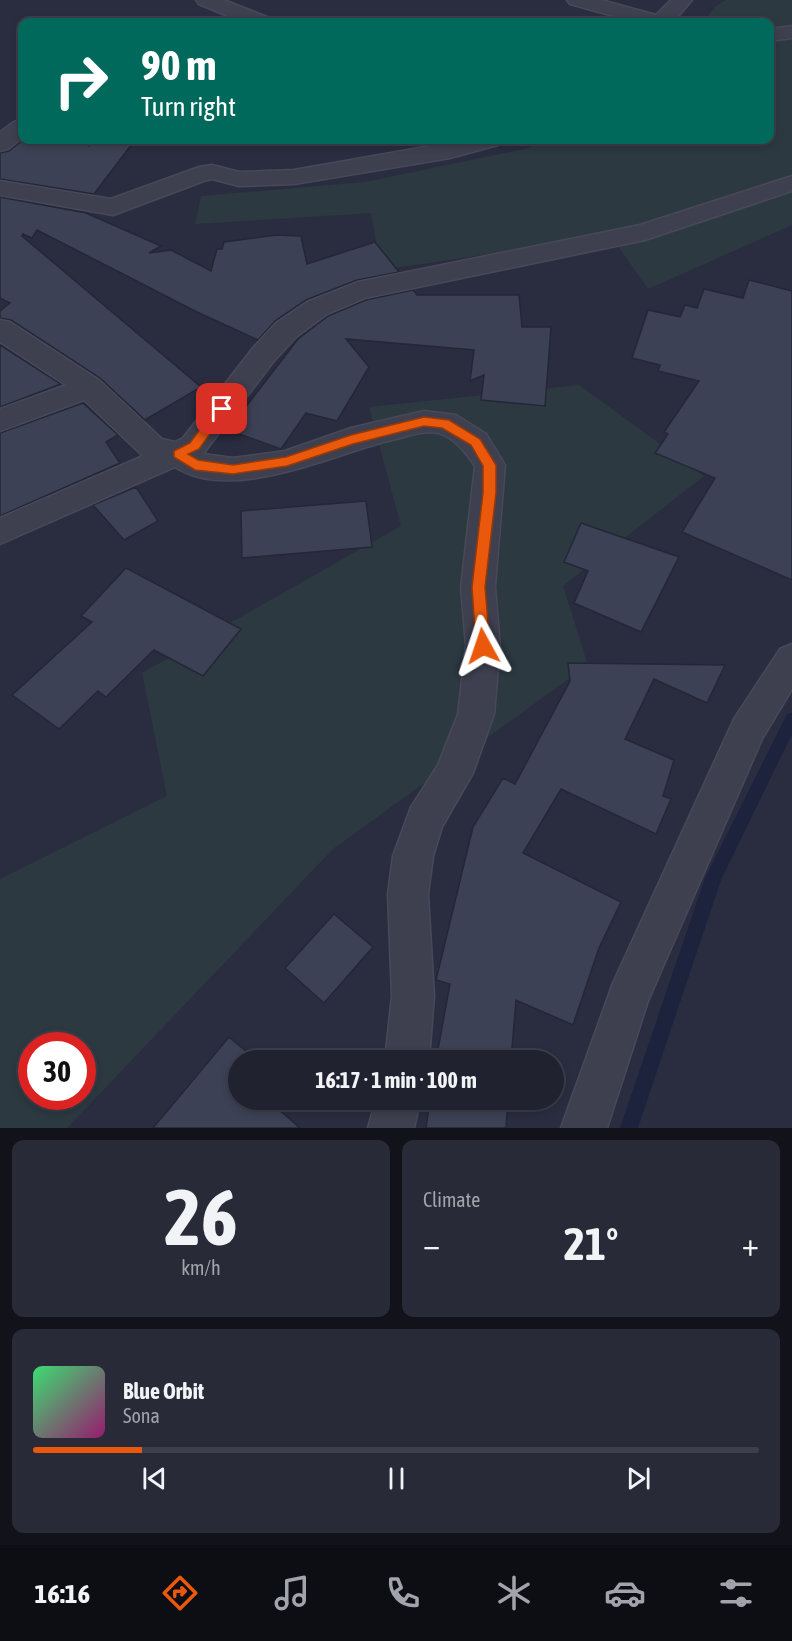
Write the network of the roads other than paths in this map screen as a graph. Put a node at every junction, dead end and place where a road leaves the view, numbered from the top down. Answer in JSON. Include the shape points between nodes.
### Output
{"nodes":[{"id":1,"x":577,"y":0,"type":"edge"},
{"id":2,"x":682,"y":0,"type":"edge"},
{"id":3,"x":208,"y":8,"type":"edge"},
{"id":4,"x":244,"y":18,"type":"edge"},
{"id":5,"x":642,"y":18,"type":"edge"},
{"id":6,"x":666,"y":18,"type":"edge"},
{"id":7,"x":792,"y":32,"type":"edge"},
{"id":8,"x":774,"y":34,"type":"edge"},
{"id":9,"x":18,"y":130,"type":"edge"},
{"id":10,"x":0,"y":144,"type":"edge"},
{"id":11,"x":475,"y":144,"type":"edge"},
{"id":12,"x":792,"y":183,"type":"edge"},
{"id":13,"x":0,"y":188,"type":"edge"},
{"id":14,"x":0,"y":329,"type":"edge"},
{"id":15,"x":89,"y":387,"type":"junction"},
{"id":16,"x":0,"y":420,"type":"edge"},
{"id":17,"x":178,"y":454,"type":"junction"},
{"id":18,"x":0,"y":532,"type":"edge"},
{"id":19,"x":792,"y":659,"type":"edge"},
{"id":20,"x":408,"y":1050,"type":"edge"},
{"id":21,"x":396,"y":1110,"type":"edge"},
{"id":22,"x":392,"y":1128,"type":"edge"},
{"id":23,"x":584,"y":1128,"type":"edge"}],
"edges":[{"from":1,"to":5,"type":"street"},
{"from":2,"to":6,"type":"street"},
{"from":3,"to":4,"type":"street"},
{"from":7,"to":8,"type":"street"},
{"from":9,"to":10,"type":"street"},
{"from":11,"to":13,"type":"street","via":[[294,177],[239,179],[198,165],[112,207]]},
{"from":12,"to":17,"type":"street","via":[[645,232],[358,291],[327,304],[286,330],[194,446]]},
{"from":14,"to":15,"type":"street"},
{"from":15,"to":16,"type":"street"},
{"from":15,"to":17,"type":"street","via":[[152,447]]},
{"from":17,"to":18,"type":"street"},
{"from":17,"to":20,"type":"street","via":[[195,465],[233,470],[287,462],[351,440],[424,422],[445,423],[475,442],[490,465],[478,587],[483,646],[476,714],[454,773],[425,820],[413,856],[408,894],[413,996]]},
{"from":19,"to":23,"type":"street","via":[[747,730],[646,955],[627,998]]},
{"from":21,"to":22,"type":"street"}]}
